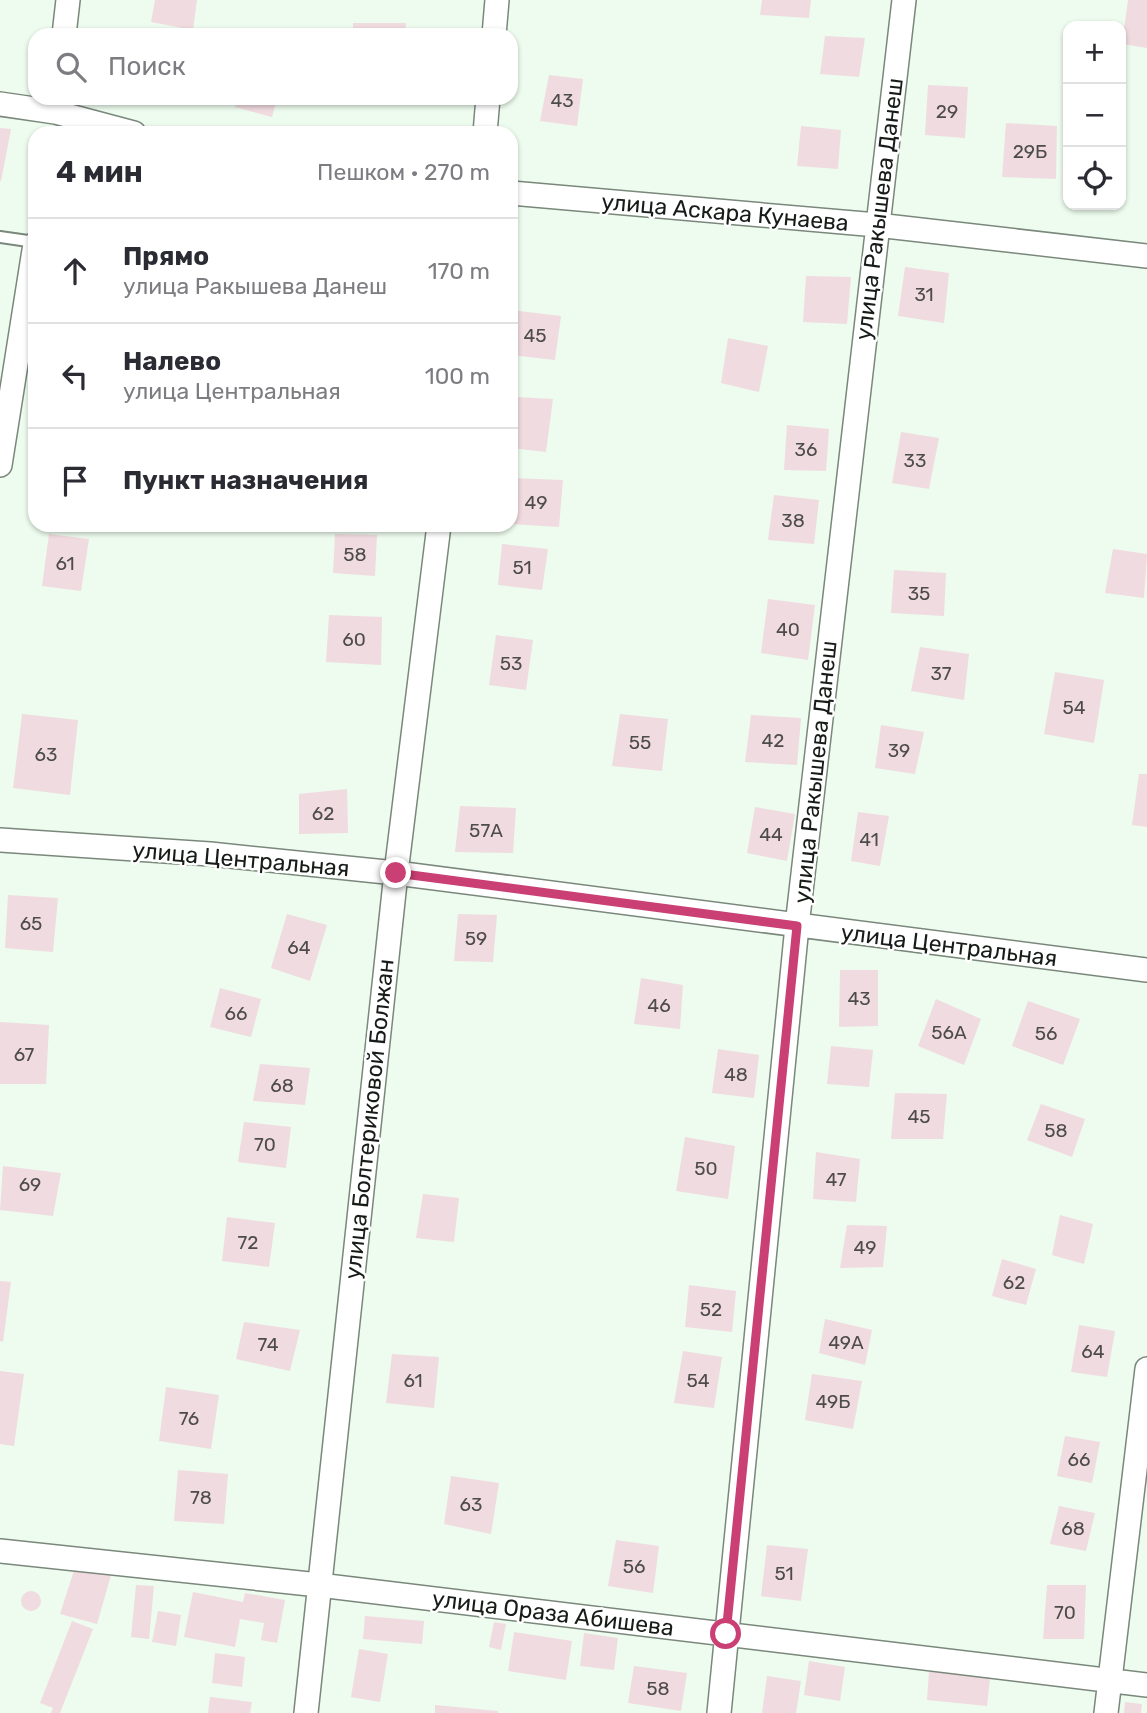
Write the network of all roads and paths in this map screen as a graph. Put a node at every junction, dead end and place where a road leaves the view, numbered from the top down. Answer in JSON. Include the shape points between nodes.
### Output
{"nodes":[{"id":1,"x":68,"y":0,"type":"edge"},
{"id":2,"x":498,"y":0,"type":"edge"},
{"id":3,"x":904,"y":0,"type":"edge"},
{"id":4,"x":65,"y":28,"type":"edge"},
{"id":5,"x":495,"y":28,"type":"edge"},
{"id":6,"x":0,"y":104,"type":"edge"},
{"id":7,"x":487,"y":105,"type":"edge"},
{"id":8,"x":54,"y":114,"type":"edge"},
{"id":9,"x":105,"y":126,"type":"edge"},
{"id":10,"x":486,"y":126,"type":"edge"},
{"id":11,"x":518,"y":194,"type":"edge"},
{"id":12,"x":877,"y":225,"type":"junction"},
{"id":13,"x":0,"y":237,"type":"edge"},
{"id":14,"x":28,"y":242,"type":"edge"},
{"id":15,"x":1147,"y":256,"type":"edge"},
{"id":16,"x":28,"y":287,"type":"edge"},
{"id":17,"x":0,"y":465,"type":"edge"},
{"id":18,"x":438,"y":532,"type":"edge"},
{"id":19,"x":0,"y":840,"type":"edge"},
{"id":20,"x":396,"y":873,"type":"junction"},
{"id":21,"x":797,"y":926,"type":"junction"},
{"id":22,"x":1147,"y":970,"type":"edge"},
{"id":23,"x":1147,"y":1369,"type":"edge"},
{"id":24,"x":0,"y":1551,"type":"edge"},
{"id":25,"x":319,"y":1585,"type":"junction"},
{"id":26,"x":726,"y":1634,"type":"junction"},
{"id":27,"x":1109,"y":1682,"type":"junction"},
{"id":28,"x":1147,"y":1685,"type":"edge"},
{"id":29,"x":306,"y":1713,"type":"edge"},
{"id":30,"x":719,"y":1713,"type":"edge"},
{"id":31,"x":1106,"y":1713,"type":"edge"}],
"edges":[{"from":1,"to":4,"type":"street"},
{"from":2,"to":5,"type":"street"},
{"from":3,"to":12,"type":"street","name":"улица Ракышева Данеш"},
{"from":6,"to":8,"type":"street"},
{"from":7,"to":10,"type":"street"},
{"from":8,"to":9,"type":"street"},
{"from":11,"to":12,"type":"street","name":"улица Аскара Кунаева"},
{"from":12,"to":15,"type":"street","name":"улица Аскара Кунаева"},
{"from":12,"to":21,"type":"street","name":"улица Ракышева Данеш"},
{"from":13,"to":14,"type":"lane"},
{"from":16,"to":17,"type":"street"},
{"from":18,"to":20,"type":"street","name":"улица Болтериковой Болжан"},
{"from":19,"to":20,"type":"street","name":"улица Центральная"},
{"from":20,"to":21,"type":"street","name":"улица Центральная"},
{"from":20,"to":25,"type":"street","name":"улица Болтериковой Болжан"},
{"from":21,"to":22,"type":"street","name":"улица Центральная"},
{"from":21,"to":26,"type":"street","name":"улица Ракышева Данеш"},
{"from":23,"to":27,"type":"street"},
{"from":24,"to":25,"type":"street","name":"улица Ораза Абишева"},
{"from":25,"to":26,"type":"street","name":"улица Ораза Абишева"},
{"from":25,"to":29,"type":"street","name":"улица Болтериковой Болжан"},
{"from":26,"to":27,"type":"street","name":"улица Ораза Абишева"},
{"from":26,"to":30,"type":"street","name":"улица Ракышева Данеш"},
{"from":27,"to":28,"type":"street","name":"улица Ораза Абишева"},
{"from":27,"to":31,"type":"street"}]}
